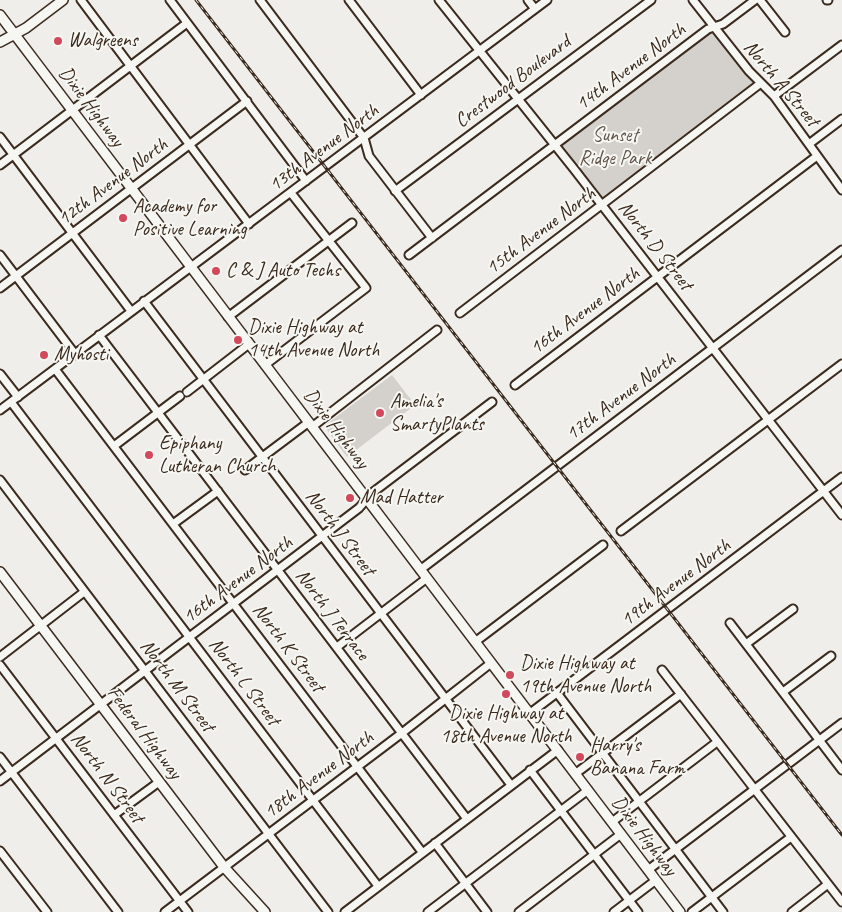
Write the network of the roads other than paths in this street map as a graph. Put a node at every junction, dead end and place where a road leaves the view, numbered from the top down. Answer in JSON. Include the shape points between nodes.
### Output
{"nodes":[{"id":1,"x":63,"y":0,"type":"edge"},
{"id":2,"x":81,"y":0,"type":"edge"},
{"id":3,"x":170,"y":0,"type":"edge"},
{"id":4,"x":260,"y":0,"type":"edge"},
{"id":5,"x":349,"y":0,"type":"edge"},
{"id":6,"x":439,"y":0,"type":"edge"},
{"id":7,"x":528,"y":0,"type":"edge"},
{"id":8,"x":546,"y":0,"type":"edge"},
{"id":9,"x":651,"y":0,"type":"edge"},
{"id":10,"x":693,"y":0,"type":"edge"},
{"id":11,"x":755,"y":0,"type":"edge"},
{"id":12,"x":760,"y":0,"type":"edge"},
{"id":13,"x":535,"y":9,"type":"junction"},
{"id":14,"x":0,"y":16,"type":"edge"},
{"id":15,"x":187,"y":23,"type":"junction"},
{"id":16,"x":713,"y":28,"type":"junction"},
{"id":17,"x":785,"y":32,"type":"dead end"},
{"id":18,"x":14,"y":34,"type":"junction"},
{"id":19,"x":0,"y":42,"type":"edge"},
{"id":20,"x":842,"y":45,"type":"edge"},
{"id":21,"x":478,"y":52,"type":"junction"},
{"id":22,"x":130,"y":66,"type":"junction"},
{"id":23,"x":761,"y":84,"type":"junction"},
{"id":24,"x":421,"y":95,"type":"junction"},
{"id":25,"x":774,"y":96,"type":"junction"},
{"id":26,"x":517,"y":98,"type":"junction"},
{"id":27,"x":246,"y":101,"type":"junction"},
{"id":28,"x":72,"y":111,"type":"junction"},
{"id":29,"x":842,"y":119,"type":"edge"},
{"id":30,"x":0,"y":138,"type":"edge"},
{"id":31,"x":364,"y":138,"type":"junction"},
{"id":32,"x":190,"y":144,"type":"junction"},
{"id":33,"x":809,"y":144,"type":"junction"},
{"id":34,"x":555,"y":145,"type":"junction"},
{"id":35,"x":13,"y":155,"type":"junction"},
{"id":36,"x":817,"y":156,"type":"junction"},
{"id":37,"x":0,"y":165,"type":"edge"},
{"id":38,"x":306,"y":181,"type":"junction"},
{"id":39,"x":131,"y":188,"type":"junction"},
{"id":40,"x":842,"y":190,"type":"edge"},
{"id":41,"x":395,"y":191,"type":"junction"},
{"id":42,"x":291,"y":193,"type":"junction"},
{"id":43,"x":602,"y":205,"type":"junction"},
{"id":44,"x":352,"y":223,"type":"dead end"},
{"id":45,"x":250,"y":224,"type":"junction"},
{"id":46,"x":72,"y":233,"type":"junction"},
{"id":47,"x":432,"y":238,"type":"junction"},
{"id":48,"x":329,"y":240,"type":"junction"},
{"id":49,"x":842,"y":250,"type":"edge"},
{"id":50,"x":0,"y":255,"type":"edge"},
{"id":51,"x":410,"y":255,"type":"dead end"},
{"id":52,"x":190,"y":266,"type":"junction"},
{"id":53,"x":16,"y":276,"type":"junction"},
{"id":54,"x":658,"y":277,"type":"junction"},
{"id":55,"x":0,"y":288,"type":"edge"},
{"id":56,"x":144,"y":301,"type":"junction"},
{"id":57,"x":132,"y":311,"type":"junction"},
{"id":58,"x":460,"y":313,"type":"dead end"},
{"id":59,"x":228,"y":317,"type":"junction"},
{"id":60,"x":437,"y":330,"type":"dead end"},
{"id":61,"x":100,"y":335,"type":"junction"},
{"id":62,"x":249,"y":344,"type":"junction"},
{"id":63,"x":713,"y":348,"type":"junction"},
{"id":64,"x":74,"y":354,"type":"junction"},
{"id":65,"x":842,"y":364,"type":"edge"},
{"id":66,"x":265,"y":365,"type":"junction"},
{"id":67,"x":55,"y":368,"type":"junction"},
{"id":68,"x":0,"y":374,"type":"edge"},
{"id":69,"x":203,"y":379,"type":"junction"},
{"id":70,"x":515,"y":385,"type":"dead end"},
{"id":71,"x":18,"y":397,"type":"junction"},
{"id":72,"x":11,"y":402,"type":"junction"},
{"id":73,"x":492,"y":402,"type":"dead end"},
{"id":74,"x":0,"y":410,"type":"edge"},
{"id":75,"x":158,"y":413,"type":"junction"},
{"id":76,"x":768,"y":420,"type":"junction"},
{"id":77,"x":310,"y":424,"type":"junction"},
{"id":78,"x":114,"y":446,"type":"junction"},
{"id":79,"x":262,"y":457,"type":"junction"},
{"id":80,"x":245,"y":470,"type":"dead end"},
{"id":81,"x":842,"y":477,"type":"edge"},
{"id":82,"x":0,"y":480,"type":"edge"},
{"id":83,"x":218,"y":491,"type":"junction"},
{"id":84,"x":824,"y":491,"type":"junction"},
{"id":85,"x":367,"y":500,"type":"junction"},
{"id":86,"x":842,"y":515,"type":"edge"},
{"id":87,"x":173,"y":524,"type":"junction"},
{"id":88,"x":621,"y":531,"type":"dead end"},
{"id":89,"x":322,"y":536,"type":"junction"},
{"id":90,"x":603,"y":545,"type":"dead end"},
{"id":91,"x":278,"y":570,"type":"junction"},
{"id":92,"x":420,"y":570,"type":"junction"},
{"id":93,"x":0,"y":572,"type":"edge"},
{"id":94,"x":427,"y":578,"type":"junction"},
{"id":95,"x":84,"y":592,"type":"junction"},
{"id":96,"x":234,"y":603,"type":"junction"},
{"id":97,"x":793,"y":609,"type":"dead end"},
{"id":98,"x":381,"y":613,"type":"junction"},
{"id":99,"x":730,"y":623,"type":"dead end"},
{"id":100,"x":41,"y":626,"type":"junction"},
{"id":101,"x":189,"y":637,"type":"junction"},
{"id":102,"x":475,"y":642,"type":"junction"},
{"id":103,"x":746,"y":644,"type":"junction"},
{"id":104,"x":336,"y":647,"type":"junction"},
{"id":105,"x":0,"y":656,"type":"edge"},
{"id":106,"x":831,"y":656,"type":"dead end"},
{"id":107,"x":491,"y":662,"type":"junction"},
{"id":108,"x":0,"y":665,"type":"edge"},
{"id":109,"x":662,"y":670,"type":"dead end"},
{"id":110,"x":144,"y":671,"type":"junction"},
{"id":111,"x":783,"y":692,"type":"junction"},
{"id":112,"x":557,"y":693,"type":"junction"},
{"id":113,"x":681,"y":694,"type":"junction"},
{"id":114,"x":446,"y":698,"type":"junction"},
{"id":115,"x":100,"y":704,"type":"junction"},
{"id":116,"x":530,"y":714,"type":"junction"},
{"id":117,"x":842,"y":723,"type":"edge"},
{"id":118,"x":402,"y":733,"type":"junction"},
{"id":119,"x":56,"y":738,"type":"junction"},
{"id":120,"x":819,"y":740,"type":"junction"},
{"id":121,"x":718,"y":742,"type":"junction"},
{"id":122,"x":558,"y":750,"type":"junction"},
{"id":123,"x":603,"y":753,"type":"junction"},
{"id":124,"x":0,"y":757,"type":"edge"},
{"id":125,"x":357,"y":767,"type":"junction"},
{"id":126,"x":530,"y":770,"type":"junction"},
{"id":127,"x":842,"y":770,"type":"edge"},
{"id":128,"x":12,"y":772,"type":"junction"},
{"id":129,"x":575,"y":774,"type":"junction"},
{"id":130,"x":0,"y":781,"type":"edge"},
{"id":131,"x":159,"y":782,"type":"junction"},
{"id":132,"x":511,"y":785,"type":"junction"},
{"id":133,"x":754,"y":789,"type":"junction"},
{"id":134,"x":588,"y":790,"type":"junction"},
{"id":135,"x":313,"y":800,"type":"junction"},
{"id":136,"x":639,"y":801,"type":"junction"},
{"id":137,"x":561,"y":811,"type":"junction"},
{"id":138,"x":114,"y":815,"type":"junction"},
{"id":139,"x":467,"y":818,"type":"junction"},
{"id":140,"x":612,"y":822,"type":"junction"},
{"id":141,"x":268,"y":834,"type":"junction"},
{"id":142,"x":621,"y":834,"type":"junction"},
{"id":143,"x":791,"y":837,"type":"junction"},
{"id":144,"x":435,"y":843,"type":"junction"},
{"id":145,"x":675,"y":849,"type":"junction"},
{"id":146,"x":0,"y":851,"type":"edge"},
{"id":147,"x":422,"y":852,"type":"junction"},
{"id":148,"x":594,"y":854,"type":"junction"},
{"id":149,"x":224,"y":868,"type":"junction"},
{"id":150,"x":648,"y":870,"type":"junction"},
{"id":151,"x":656,"y":880,"type":"junction"},
{"id":152,"x":466,"y":883,"type":"junction"},
{"id":153,"x":828,"y":884,"type":"junction"},
{"id":154,"x":378,"y":886,"type":"junction"},
{"id":155,"x":712,"y":897,"type":"junction"},
{"id":156,"x":629,"y":900,"type":"junction"},
{"id":157,"x":180,"y":901,"type":"junction"},
{"id":158,"x":842,"y":902,"type":"edge"},
{"id":159,"x":46,"y":912,"type":"edge"},
{"id":160,"x":118,"y":912,"type":"edge"},
{"id":161,"x":165,"y":912,"type":"edge"},
{"id":162,"x":188,"y":912,"type":"edge"},
{"id":163,"x":265,"y":912,"type":"edge"},
{"id":164,"x":328,"y":912,"type":"edge"},
{"id":165,"x":345,"y":912,"type":"edge"},
{"id":166,"x":428,"y":912,"type":"edge"},
{"id":167,"x":487,"y":912,"type":"edge"},
{"id":168,"x":519,"y":912,"type":"edge"},
{"id":169,"x":614,"y":912,"type":"edge"},
{"id":170,"x":638,"y":912,"type":"edge"},
{"id":171,"x":680,"y":912,"type":"edge"},
{"id":172,"x":692,"y":912,"type":"edge"},
{"id":173,"x":723,"y":912,"type":"edge"},
{"id":174,"x":792,"y":912,"type":"edge"}],
"edges":[{"from":1,"to":18,"type":"main road"},
{"from":2,"to":22,"type":"street"},
{"from":3,"to":15,"type":"street"},
{"from":4,"to":31,"type":"street"},
{"from":5,"to":24,"type":"street"},
{"from":6,"to":21,"type":"street","name":"North D Street"},
{"from":7,"to":13,"type":"street"},
{"from":8,"to":13,"type":"street","name":"13th Avenue North"},
{"from":9,"to":26,"type":"street","name":"Crestwood Boulevard"},
{"from":10,"to":16,"type":"street","name":"North A Street"},
{"from":11,"to":16,"type":"street","name":"14th Avenue North"},
{"from":12,"to":17,"type":"street"},
{"from":13,"to":21,"type":"street","name":"13th Avenue North"},
{"from":14,"to":18,"type":"main road","name":"Dixie Highway"},
{"from":15,"to":22,"type":"street"},
{"from":15,"to":27,"type":"street"},
{"from":16,"to":23,"type":"street","name":"North A Street"},
{"from":16,"to":34,"type":"street","name":"14th Avenue North"},
{"from":18,"to":19,"type":"main road"},
{"from":18,"to":28,"type":"main road","name":"Dixie Highway"},
{"from":20,"to":25,"type":"street"},
{"from":21,"to":24,"type":"street","name":"13th Avenue North"},
{"from":21,"to":26,"type":"street","name":"North D Street"},
{"from":22,"to":28,"type":"street"},
{"from":22,"to":32,"type":"street"},
{"from":23,"to":25,"type":"street","name":"North A Street"},
{"from":23,"to":43,"type":"street","name":"15th Avenue North"},
{"from":24,"to":31,"type":"street","name":"13th Avenue North"},
{"from":25,"to":33,"type":"street","name":"North A Street"},
{"from":26,"to":34,"type":"street","name":"North D Street"},
{"from":26,"to":41,"type":"street","name":"Crestwood Boulevard"},
{"from":27,"to":32,"type":"street","name":"12th Avenue North"},
{"from":27,"to":38,"type":"street"},
{"from":28,"to":35,"type":"street"},
{"from":28,"to":39,"type":"main road","name":"Dixie Highway"},
{"from":29,"to":33,"type":"street"},
{"from":30,"to":35,"type":"street"},
{"from":31,"to":38,"type":"street","name":"13th Avenue North"},
{"from":31,"to":41,"type":"street","via":[[369,156]]},
{"from":32,"to":39,"type":"street","name":"12th Avenue North"},
{"from":32,"to":45,"type":"street"},
{"from":33,"to":36,"type":"street","name":"North A Street"},
{"from":34,"to":43,"type":"street","name":"North D Street"},
{"from":34,"to":47,"type":"street","name":"14th Avenue North"},
{"from":35,"to":37,"type":"street"},
{"from":35,"to":46,"type":"street"},
{"from":36,"to":40,"type":"street","name":"North A Street"},
{"from":36,"to":54,"type":"street","name":"16th Avenue North"},
{"from":38,"to":42,"type":"street","name":"13th Avenue North"},
{"from":39,"to":46,"type":"street","name":"12th Avenue North"},
{"from":39,"to":52,"type":"main road","name":"Dixie Highway"},
{"from":41,"to":47,"type":"street"},
{"from":42,"to":45,"type":"street","name":"13th Avenue North"},
{"from":42,"to":48,"type":"street"},
{"from":43,"to":54,"type":"street","name":"North D Street"},
{"from":43,"to":58,"type":"street","name":"15th Avenue North"},
{"from":44,"to":48,"type":"street"},
{"from":45,"to":52,"type":"street","name":"13th Avenue North"},
{"from":46,"to":53,"type":"street","name":"12th Avenue North"},
{"from":46,"to":57,"type":"street"},
{"from":47,"to":51,"type":"street","name":"14th Avenue North"},
{"from":48,"to":59,"type":"street"},
{"from":48,"to":66,"type":"street","via":[[366,288]]},
{"from":49,"to":63,"type":"street","name":"17th Avenue North"},
{"from":50,"to":53,"type":"street"},
{"from":52,"to":56,"type":"street","name":"13th Avenue North"},
{"from":52,"to":59,"type":"main road","name":"Dixie Highway"},
{"from":53,"to":55,"type":"street","name":"12th Avenue North"},
{"from":53,"to":64,"type":"street"},
{"from":54,"to":63,"type":"street","name":"North D Street"},
{"from":54,"to":70,"type":"street","name":"16th Avenue North"},
{"from":56,"to":57,"type":"street","name":"13th Avenue North"},
{"from":56,"to":69,"type":"street","name":"North J Street"},
{"from":57,"to":61,"type":"street","name":"13th Avenue North"},
{"from":59,"to":62,"type":"main road","name":"Dixie Highway"},
{"from":60,"to":77,"type":"street"},
{"from":61,"to":64,"type":"street","name":"13th Avenue North"},
{"from":61,"to":75,"type":"street","name":"North J Terrace"},
{"from":62,"to":66,"type":"main road","name":"Dixie Highway"},
{"from":62,"to":69,"type":"street"},
{"from":63,"to":76,"type":"street","name":"North D Street"},
{"from":63,"to":92,"type":"street","name":"17th Avenue North"},
{"from":64,"to":67,"type":"street","name":"13th Avenue North"},
{"from":65,"to":76,"type":"street"},
{"from":66,"to":77,"type":"main road","name":"Dixie Highway"},
{"from":67,"to":71,"type":"street","name":"13th Avenue North"},
{"from":67,"to":78,"type":"street","name":"North K Street"},
{"from":68,"to":71,"type":"street"},
{"from":69,"to":75,"type":"street"},
{"from":69,"to":79,"type":"street","name":"North J Street"},
{"from":71,"to":72,"type":"street","name":"13th Avenue North"},
{"from":72,"to":74,"type":"street","name":"13th Avenue North"},
{"from":72,"to":101,"type":"street","name":"North L Street"},
{"from":73,"to":85,"type":"street","name":"16th Avenue North","via":[[372,492]]},
{"from":75,"to":78,"type":"street"},
{"from":75,"to":83,"type":"street","name":"North J Terrace"},
{"from":76,"to":84,"type":"street","name":"North D Street"},
{"from":76,"to":88,"type":"street"},
{"from":77,"to":79,"type":"street"},
{"from":77,"to":85,"type":"main road","name":"Dixie Highway"},
{"from":78,"to":87,"type":"street","name":"North K Street"},
{"from":79,"to":80,"type":"street"},
{"from":79,"to":89,"type":"street","name":"North J Street"},
{"from":81,"to":84,"type":"street","name":"19th Avenue North"},
{"from":82,"to":95,"type":"street","name":"North M Street"},
{"from":83,"to":87,"type":"street"},
{"from":83,"to":91,"type":"street","name":"North J Terrace"},
{"from":84,"to":86,"type":"street","name":"North D Street"},
{"from":84,"to":112,"type":"street","name":"19th Avenue North"},
{"from":85,"to":89,"type":"street","name":"16th Avenue North"},
{"from":85,"to":92,"type":"main road","name":"Dixie Highway"},
{"from":87,"to":96,"type":"street","name":"North K Street"},
{"from":89,"to":91,"type":"street","name":"16th Avenue North"},
{"from":89,"to":98,"type":"street","name":"North J Street"},
{"from":90,"to":102,"type":"street"},
{"from":91,"to":96,"type":"street","name":"16th Avenue North"},
{"from":91,"to":104,"type":"street","name":"North J Terrace"},
{"from":92,"to":94,"type":"main road","name":"Dixie Highway"},
{"from":93,"to":100,"type":"main road","name":"Federal Highway"},
{"from":94,"to":98,"type":"street"},
{"from":94,"to":102,"type":"main road","name":"Dixie Highway"},
{"from":95,"to":100,"type":"street"},
{"from":95,"to":110,"type":"street","name":"North M Street"},
{"from":96,"to":101,"type":"street","name":"16th Avenue North"},
{"from":96,"to":125,"type":"street","name":"North K Street"},
{"from":97,"to":103,"type":"street"},
{"from":98,"to":104,"type":"street"},
{"from":98,"to":114,"type":"street","name":"North J Street"},
{"from":99,"to":103,"type":"street"},
{"from":100,"to":105,"type":"street"},
{"from":100,"to":115,"type":"main road","name":"Federal Highway"},
{"from":101,"to":110,"type":"street","name":"16th Avenue North"},
{"from":101,"to":135,"type":"street","name":"North L Street"},
{"from":102,"to":107,"type":"main road","name":"Dixie Highway"},
{"from":103,"to":111,"type":"street"},
{"from":104,"to":118,"type":"street","name":"North J Terrace"},
{"from":106,"to":111,"type":"street"},
{"from":107,"to":114,"type":"street","name":"18th Avenue North"},
{"from":107,"to":116,"type":"main road","name":"Dixie Highway"},
{"from":108,"to":119,"type":"street","name":"North N Street"},
{"from":109,"to":113,"type":"street"},
{"from":110,"to":115,"type":"street","name":"16th Avenue North"},
{"from":110,"to":141,"type":"street","name":"North M Street"},
{"from":111,"to":120,"type":"street"},
{"from":112,"to":116,"type":"street","name":"19th Avenue North"},
{"from":112,"to":123,"type":"street"},
{"from":113,"to":121,"type":"street"},
{"from":113,"to":123,"type":"street"},
{"from":114,"to":118,"type":"street","name":"18th Avenue North"},
{"from":114,"to":132,"type":"street","name":"North J Street"},
{"from":115,"to":119,"type":"street","name":"16th Avenue North"},
{"from":115,"to":131,"type":"main road","name":"Federal Highway"},
{"from":116,"to":122,"type":"main road","name":"Dixie Highway"},
{"from":117,"to":120,"type":"street"},
{"from":118,"to":125,"type":"street","name":"18th Avenue North"},
{"from":118,"to":139,"type":"street","name":"North J Terrace"},
{"from":119,"to":128,"type":"street","name":"16th Avenue North"},
{"from":119,"to":138,"type":"street","name":"North N Street"},
{"from":120,"to":127,"type":"street"},
{"from":120,"to":133,"type":"street"},
{"from":121,"to":133,"type":"street"},
{"from":121,"to":136,"type":"street"},
{"from":122,"to":126,"type":"street"},
{"from":122,"to":129,"type":"main road","name":"Dixie Highway"},
{"from":123,"to":129,"type":"street"},
{"from":123,"to":136,"type":"street"},
{"from":124,"to":128,"type":"street"},
{"from":125,"to":135,"type":"street","name":"18th Avenue North"},
{"from":125,"to":147,"type":"street","name":"North K Street"},
{"from":126,"to":132,"type":"street"},
{"from":126,"to":137,"type":"street"},
{"from":128,"to":130,"type":"street","name":"16th Avenue North"},
{"from":128,"to":160,"type":"street"},
{"from":129,"to":134,"type":"main road","name":"Dixie Highway"},
{"from":131,"to":138,"type":"street"},
{"from":131,"to":149,"type":"main road","name":"Federal Highway"},
{"from":132,"to":139,"type":"street"},
{"from":133,"to":143,"type":"street"},
{"from":133,"to":145,"type":"street"},
{"from":134,"to":137,"type":"street"},
{"from":134,"to":140,"type":"main road","name":"Dixie Highway"},
{"from":135,"to":141,"type":"street","name":"18th Avenue North"},
{"from":135,"to":154,"type":"street","name":"North L Street"},
{"from":136,"to":140,"type":"street"},
{"from":136,"to":145,"type":"street"},
{"from":137,"to":148,"type":"street"},
{"from":137,"to":152,"type":"street"},
{"from":138,"to":157,"type":"street","name":"North N Street"},
{"from":139,"to":144,"type":"street"},
{"from":140,"to":142,"type":"main road","name":"Dixie Highway"},
{"from":141,"to":149,"type":"street","name":"18th Avenue North"},
{"from":141,"to":164,"type":"street","name":"North M Street"},
{"from":142,"to":148,"type":"street"},
{"from":142,"to":150,"type":"main road","name":"Dixie Highway"},
{"from":143,"to":153,"type":"street"},
{"from":143,"to":155,"type":"street"},
{"from":144,"to":147,"type":"street"},
{"from":144,"to":152,"type":"street"},
{"from":145,"to":150,"type":"street"},
{"from":145,"to":155,"type":"street"},
{"from":146,"to":159,"type":"street"},
{"from":147,"to":154,"type":"street"},
{"from":148,"to":156,"type":"street"},
{"from":148,"to":168,"type":"street"},
{"from":149,"to":157,"type":"street","name":"18th Avenue North"},
{"from":149,"to":163,"type":"main road","name":"Federal Highway"},
{"from":150,"to":151,"type":"main road","name":"Dixie Highway"},
{"from":151,"to":156,"type":"street"},
{"from":151,"to":171,"type":"main road","name":"Dixie Highway"},
{"from":152,"to":166,"type":"street"},
{"from":152,"to":167,"type":"street"},
{"from":153,"to":158,"type":"street"},
{"from":153,"to":174,"type":"street"},
{"from":154,"to":165,"type":"street"},
{"from":155,"to":172,"type":"street"},
{"from":155,"to":173,"type":"street"},
{"from":156,"to":169,"type":"street"},
{"from":156,"to":170,"type":"street"},
{"from":157,"to":161,"type":"street","name":"18th Avenue North"},
{"from":157,"to":162,"type":"street","name":"North N Street"}]}
